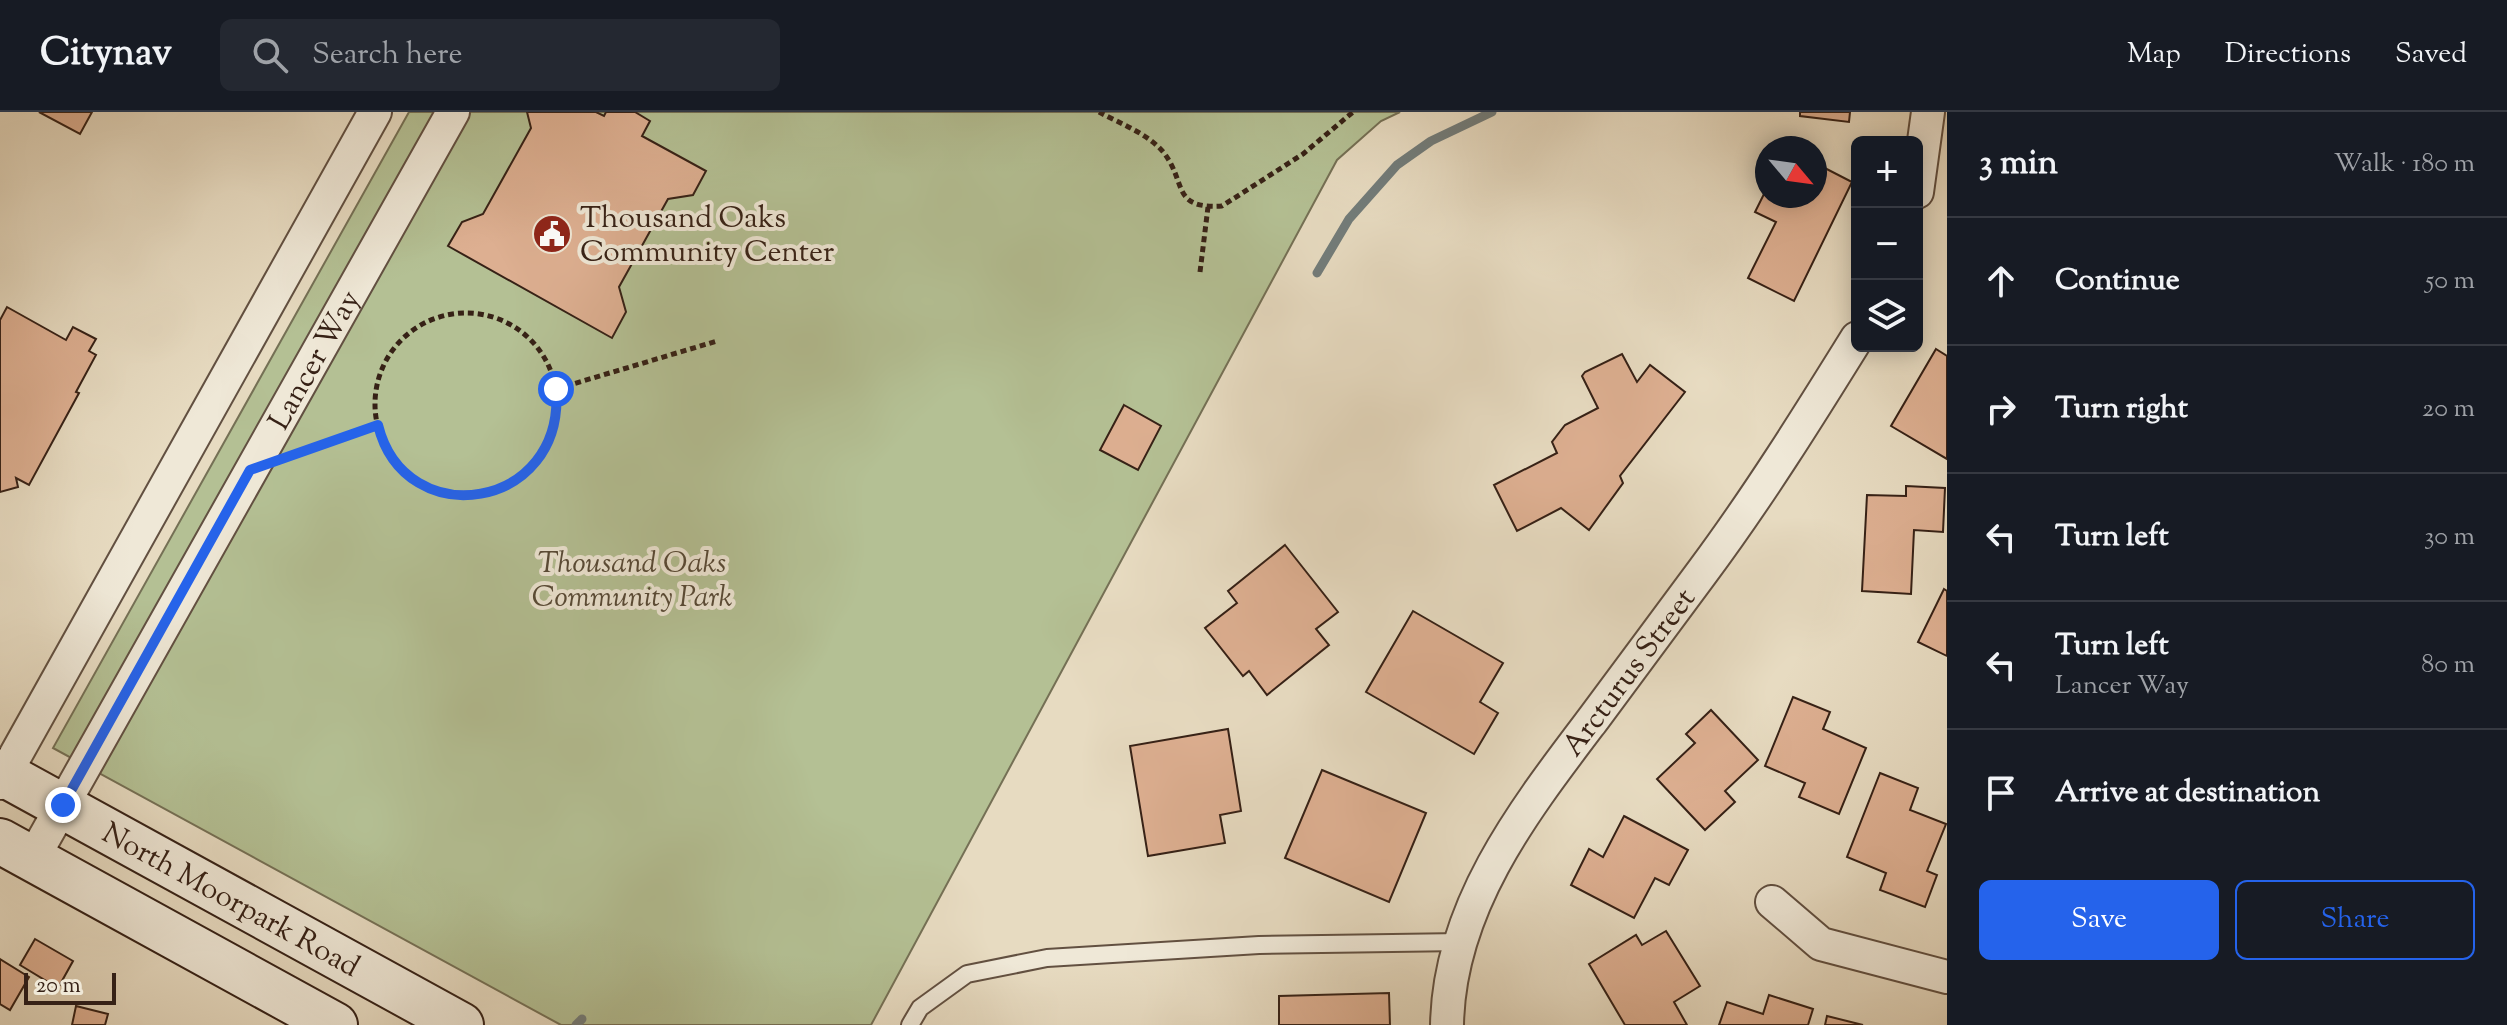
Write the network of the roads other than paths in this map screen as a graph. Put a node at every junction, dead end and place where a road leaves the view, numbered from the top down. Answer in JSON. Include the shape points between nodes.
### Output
{"nodes":[{"id":1,"x":375,"y":112,"type":"edge"},
{"id":2,"x":453,"y":112,"type":"edge"},
{"id":3,"x":1928,"y":112,"type":"edge"},
{"id":4,"x":1923,"y":148,"type":"edge"},
{"id":5,"x":1851,"y":348,"type":"edge"},
{"id":6,"x":2,"y":776,"type":"edge"},
{"id":7,"x":63,"y":805,"type":"junction"},
{"id":8,"x":16,"y":850,"type":"edge"},
{"id":9,"x":1772,"y":902,"type":"dead end"},
{"id":10,"x":1462,"y":942,"type":"junction"},
{"id":11,"x":1947,"y":977,"type":"edge"},
{"id":12,"x":335,"y":1025,"type":"edge"},
{"id":13,"x":461,"y":1025,"type":"edge"},
{"id":14,"x":910,"y":1025,"type":"edge"},
{"id":15,"x":1447,"y":1025,"type":"edge"}],
"edges":[{"from":1,"to":6,"type":"street"},
{"from":2,"to":7,"type":"street","name":"Lancer Way"},
{"from":3,"to":4,"type":"street"},
{"from":5,"to":10,"type":"street","name":"Arcturus Street","via":[[1705,568],[1512,830],[1472,907]]},
{"from":6,"to":7,"type":"main road","name":"North Moorpark Road"},
{"from":7,"to":8,"type":"street","name":"Lancer Way"},
{"from":7,"to":13,"type":"main road","name":"North Moorpark Road"},
{"from":8,"to":12,"type":"main road","name":"North Moorpark Road"},
{"from":9,"to":11,"type":"street","via":[[1821,944]]},
{"from":10,"to":14,"type":"lane","via":[[1259,945],[1047,958],[967,974],[920,1008]]},
{"from":10,"to":15,"type":"street","name":"Arcturus Street"}]}
